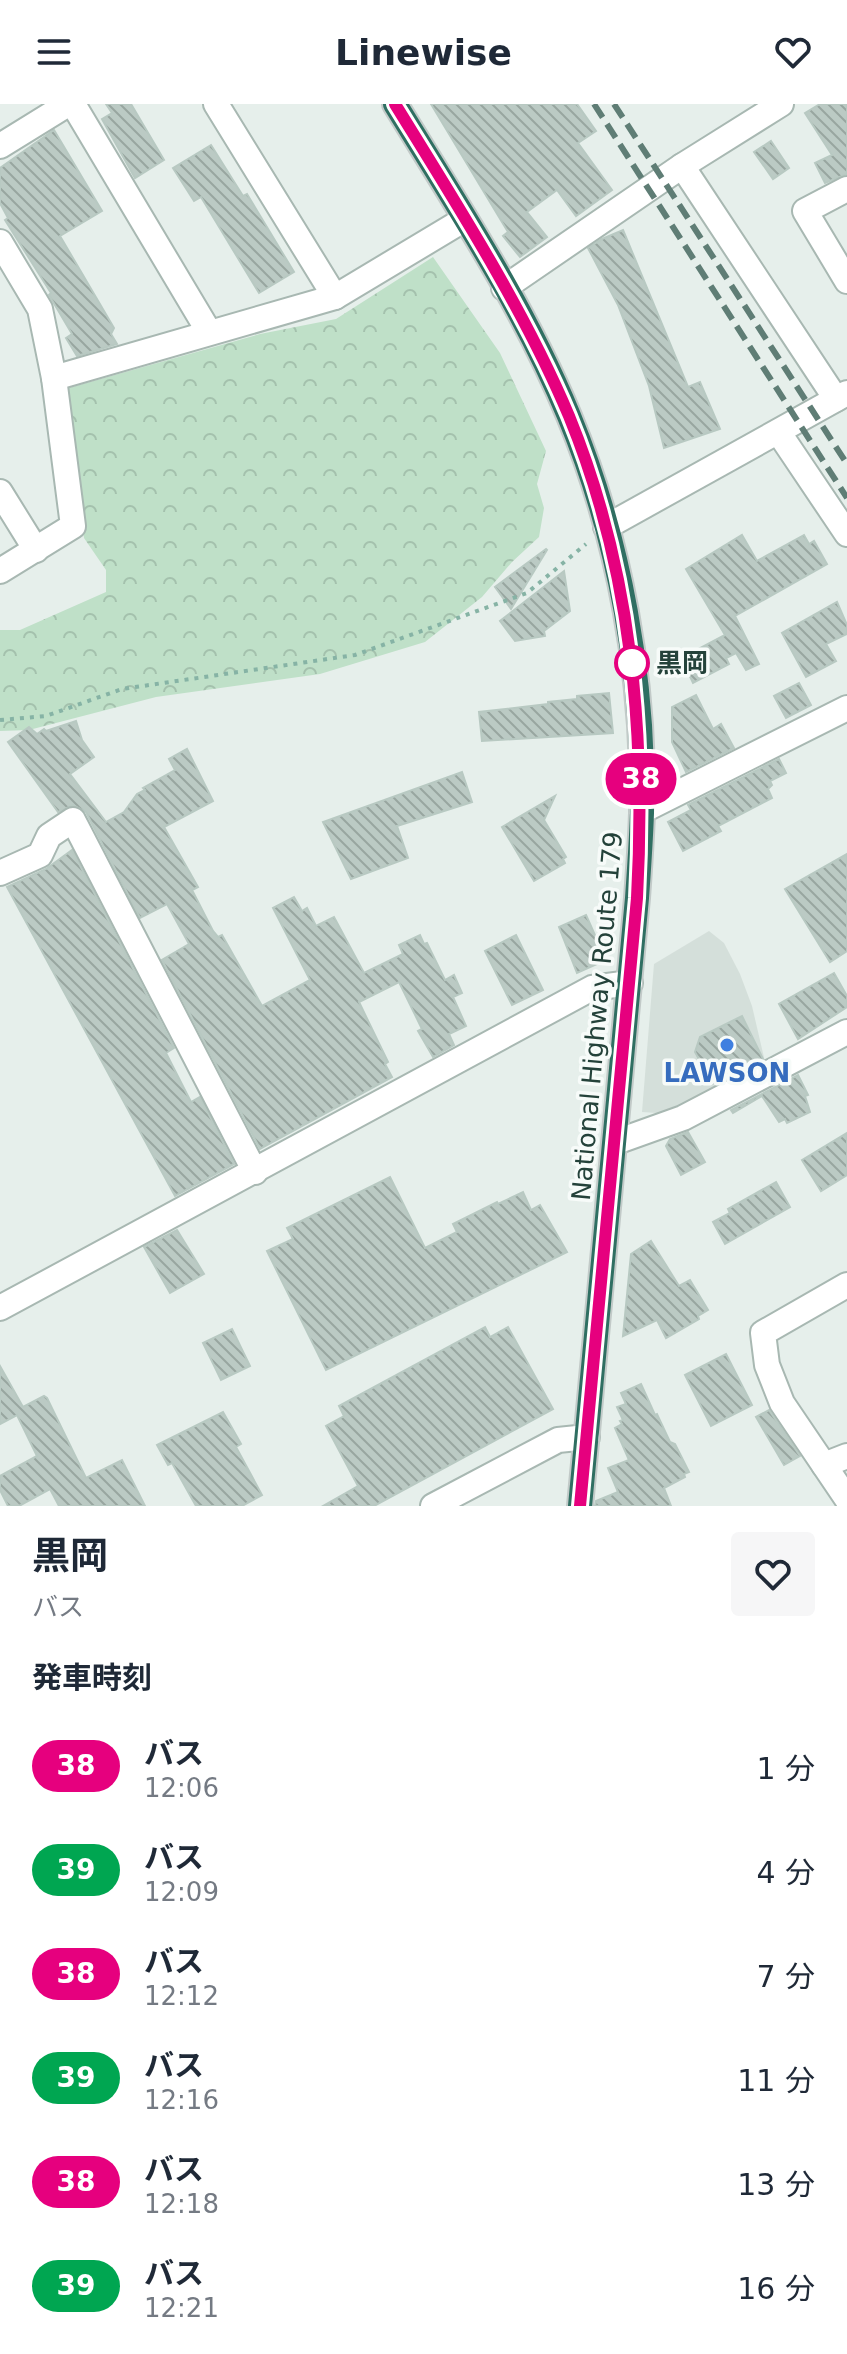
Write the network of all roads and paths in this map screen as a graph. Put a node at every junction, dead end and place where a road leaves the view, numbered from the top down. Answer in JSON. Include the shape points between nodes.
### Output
{"nodes":[{"id":1,"x":71,"y":104,"type":"edge"},
{"id":2,"x":216,"y":104,"type":"edge"},
{"id":3,"x":395,"y":104,"type":"edge"},
{"id":4,"x":781,"y":104,"type":"edge"},
{"id":5,"x":0,"y":146,"type":"edge"},
{"id":6,"x":682,"y":166,"type":"junction"},
{"id":7,"x":847,"y":189,"type":"edge"},
{"id":8,"x":465,"y":219,"type":"junction"},
{"id":9,"x":0,"y":242,"type":"edge"},
{"id":10,"x":847,"y":281,"type":"edge"},
{"id":11,"x":504,"y":288,"type":"junction"},
{"id":12,"x":335,"y":297,"type":"junction"},
{"id":13,"x":209,"y":332,"type":"junction"},
{"id":14,"x":54,"y":378,"type":"junction"},
{"id":15,"x":842,"y":396,"type":"edge"},
{"id":16,"x":779,"y":433,"type":"junction"},
{"id":17,"x":0,"y":492,"type":"edge"},
{"id":18,"x":606,"y":527,"type":"junction"},
{"id":19,"x":847,"y":534,"type":"edge"},
{"id":20,"x":36,"y":550,"type":"junction"},
{"id":21,"x":0,"y":571,"type":"edge"},
{"id":22,"x":847,"y":708,"type":"edge"},
{"id":23,"x":0,"y":720,"type":"edge"},
{"id":24,"x":642,"y":811,"type":"junction"},
{"id":25,"x":0,"y":873,"type":"edge"},
{"id":26,"x":630,"y":983,"type":"junction"},
{"id":27,"x":847,"y":1032,"type":"edge"},
{"id":28,"x":616,"y":1142,"type":"junction"},
{"id":29,"x":255,"y":1172,"type":"junction"},
{"id":30,"x":847,"y":1285,"type":"edge"},
{"id":31,"x":0,"y":1308,"type":"edge"},
{"id":32,"x":587,"y":1437,"type":"junction"},
{"id":33,"x":836,"y":1460,"type":"edge"},
{"id":34,"x":847,"y":1499,"type":"edge"},
{"id":35,"x":433,"y":1506,"type":"edge"},
{"id":36,"x":580,"y":1506,"type":"edge"}],
"edges":[{"from":1,"to":5,"type":"street"},
{"from":1,"to":13,"type":"street"},
{"from":2,"to":12,"type":"street"},
{"from":3,"to":8,"type":"highway","name":"National Highway Route 179"},
{"from":4,"to":6,"type":"street"},
{"from":6,"to":11,"type":"street"},
{"from":6,"to":15,"type":"street"},
{"from":7,"to":10,"type":"street","via":[[805,211]]},
{"from":8,"to":11,"type":"highway","name":"National Highway Route 179"},
{"from":8,"to":12,"type":"street"},
{"from":9,"to":14,"type":"street","via":[[40,309]]},
{"from":11,"to":18,"type":"highway","name":"National Highway Route 179","via":[[570,418]]},
{"from":12,"to":13,"type":"street"},
{"from":13,"to":14,"type":"street"},
{"from":14,"to":20,"type":"street","via":[[73,526]]},
{"from":15,"to":16,"type":"street"},
{"from":16,"to":18,"type":"street"},
{"from":16,"to":19,"type":"street"},
{"from":17,"to":20,"type":"street"},
{"from":18,"to":23,"type":"path","via":[[527,593],[355,655],[122,689],[46,716]]},
{"from":18,"to":24,"type":"highway","name":"National Highway Route 179","via":[[633,666]]},
{"from":20,"to":21,"type":"street"},
{"from":22,"to":24,"type":"street"},
{"from":24,"to":26,"type":"highway","name":"National Highway Route 179"},
{"from":25,"to":29,"type":"street","via":[[40,855],[49,836],[73,820]]},
{"from":26,"to":28,"type":"highway","name":"National Highway Route 179"},
{"from":26,"to":29,"type":"street","via":[[592,988]]},
{"from":27,"to":28,"type":"street","via":[[683,1118]]},
{"from":28,"to":32,"type":"highway","name":"National Highway Route 179"},
{"from":29,"to":31,"type":"street"},
{"from":30,"to":33,"type":"street","via":[[763,1333],[767,1365],[782,1403]]},
{"from":32,"to":35,"type":"street","via":[[558,1440]]},
{"from":32,"to":36,"type":"highway","name":"National Highway Route 179"},
{"from":33,"to":34,"type":"street"}]}
